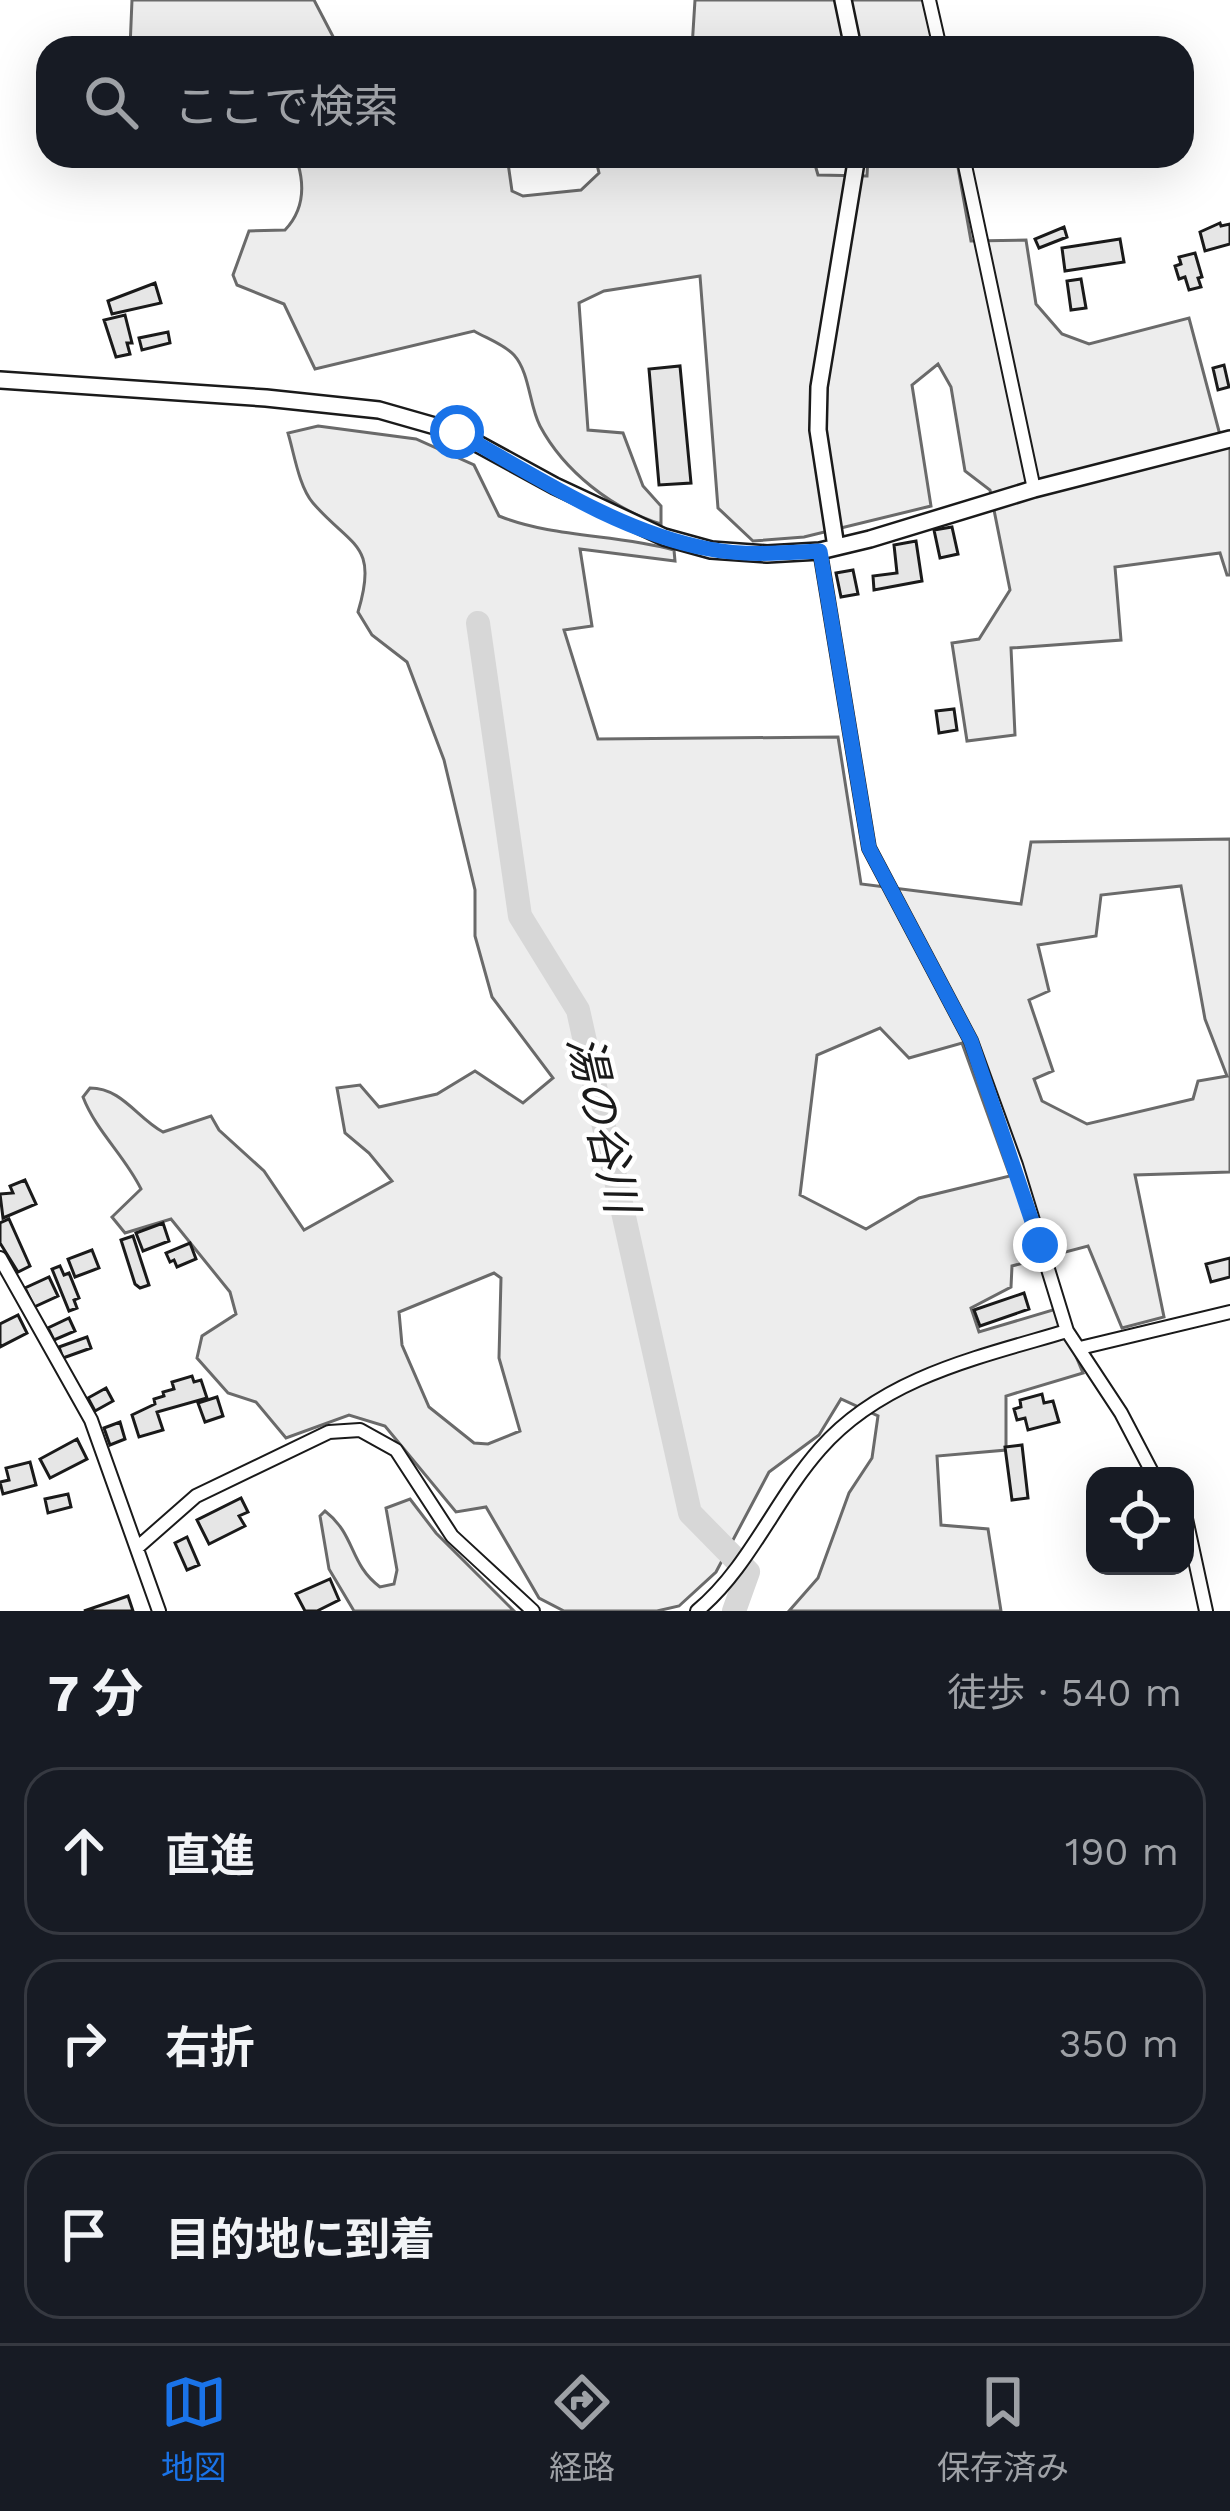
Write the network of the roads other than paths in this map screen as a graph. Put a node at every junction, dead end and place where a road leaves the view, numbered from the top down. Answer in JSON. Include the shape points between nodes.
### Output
{"nodes":[{"id":1,"x":843,"y":0,"type":"edge"},
{"id":2,"x":929,"y":0,"type":"edge"},
{"id":3,"x":850,"y":36,"type":"edge"},
{"id":4,"x":937,"y":36,"type":"edge"},
{"id":5,"x":855,"y":168,"type":"edge"},
{"id":6,"x":966,"y":168,"type":"edge"},
{"id":7,"x":0,"y":380,"type":"edge"},
{"id":8,"x":1230,"y":439,"type":"edge"},
{"id":9,"x":1034,"y":489,"type":"junction"},
{"id":10,"x":828,"y":549,"type":"junction"},
{"id":11,"x":0,"y":1258,"type":"edge"},
{"id":12,"x":16,"y":1294,"type":"junction"},
{"id":13,"x":0,"y":1302,"type":"edge"},
{"id":14,"x":1230,"y":1312,"type":"edge"},
{"id":15,"x":1067,"y":1331,"type":"junction"},
{"id":16,"x":1080,"y":1348,"type":"junction"},
{"id":17,"x":1149,"y":1467,"type":"edge"},
{"id":18,"x":138,"y":1546,"type":"junction"},
{"id":19,"x":1194,"y":1556,"type":"edge"},
{"id":20,"x":159,"y":1611,"type":"edge"},
{"id":21,"x":533,"y":1611,"type":"edge"},
{"id":22,"x":697,"y":1611,"type":"edge"},
{"id":23,"x":1206,"y":1611,"type":"edge"}],
"edges":[{"from":1,"to":3,"type":"street"},
{"from":2,"to":4,"type":"street"},
{"from":5,"to":10,"type":"street","via":[[819,387]]},
{"from":6,"to":9,"type":"street"},
{"from":7,"to":10,"type":"street","via":[[379,410],[457,432],[664,537],[711,550]]},
{"from":8,"to":9,"type":"street"},
{"from":9,"to":10,"type":"street"},
{"from":10,"to":15,"type":"street","via":[[869,848],[971,1041]]},
{"from":11,"to":12,"type":"street"},
{"from":12,"to":13,"type":"street"},
{"from":12,"to":18,"type":"street","via":[[91,1420]]},
{"from":14,"to":16,"type":"street"},
{"from":15,"to":16,"type":"street"},
{"from":15,"to":22,"type":"street","via":[[937,1369],[856,1417],[821,1447],[731,1576]]},
{"from":16,"to":17,"type":"street"},
{"from":18,"to":20,"type":"street"},
{"from":18,"to":21,"type":"street","via":[[196,1496],[329,1432],[360,1430],[396,1450],[452,1536]]},
{"from":19,"to":23,"type":"street"}]}
